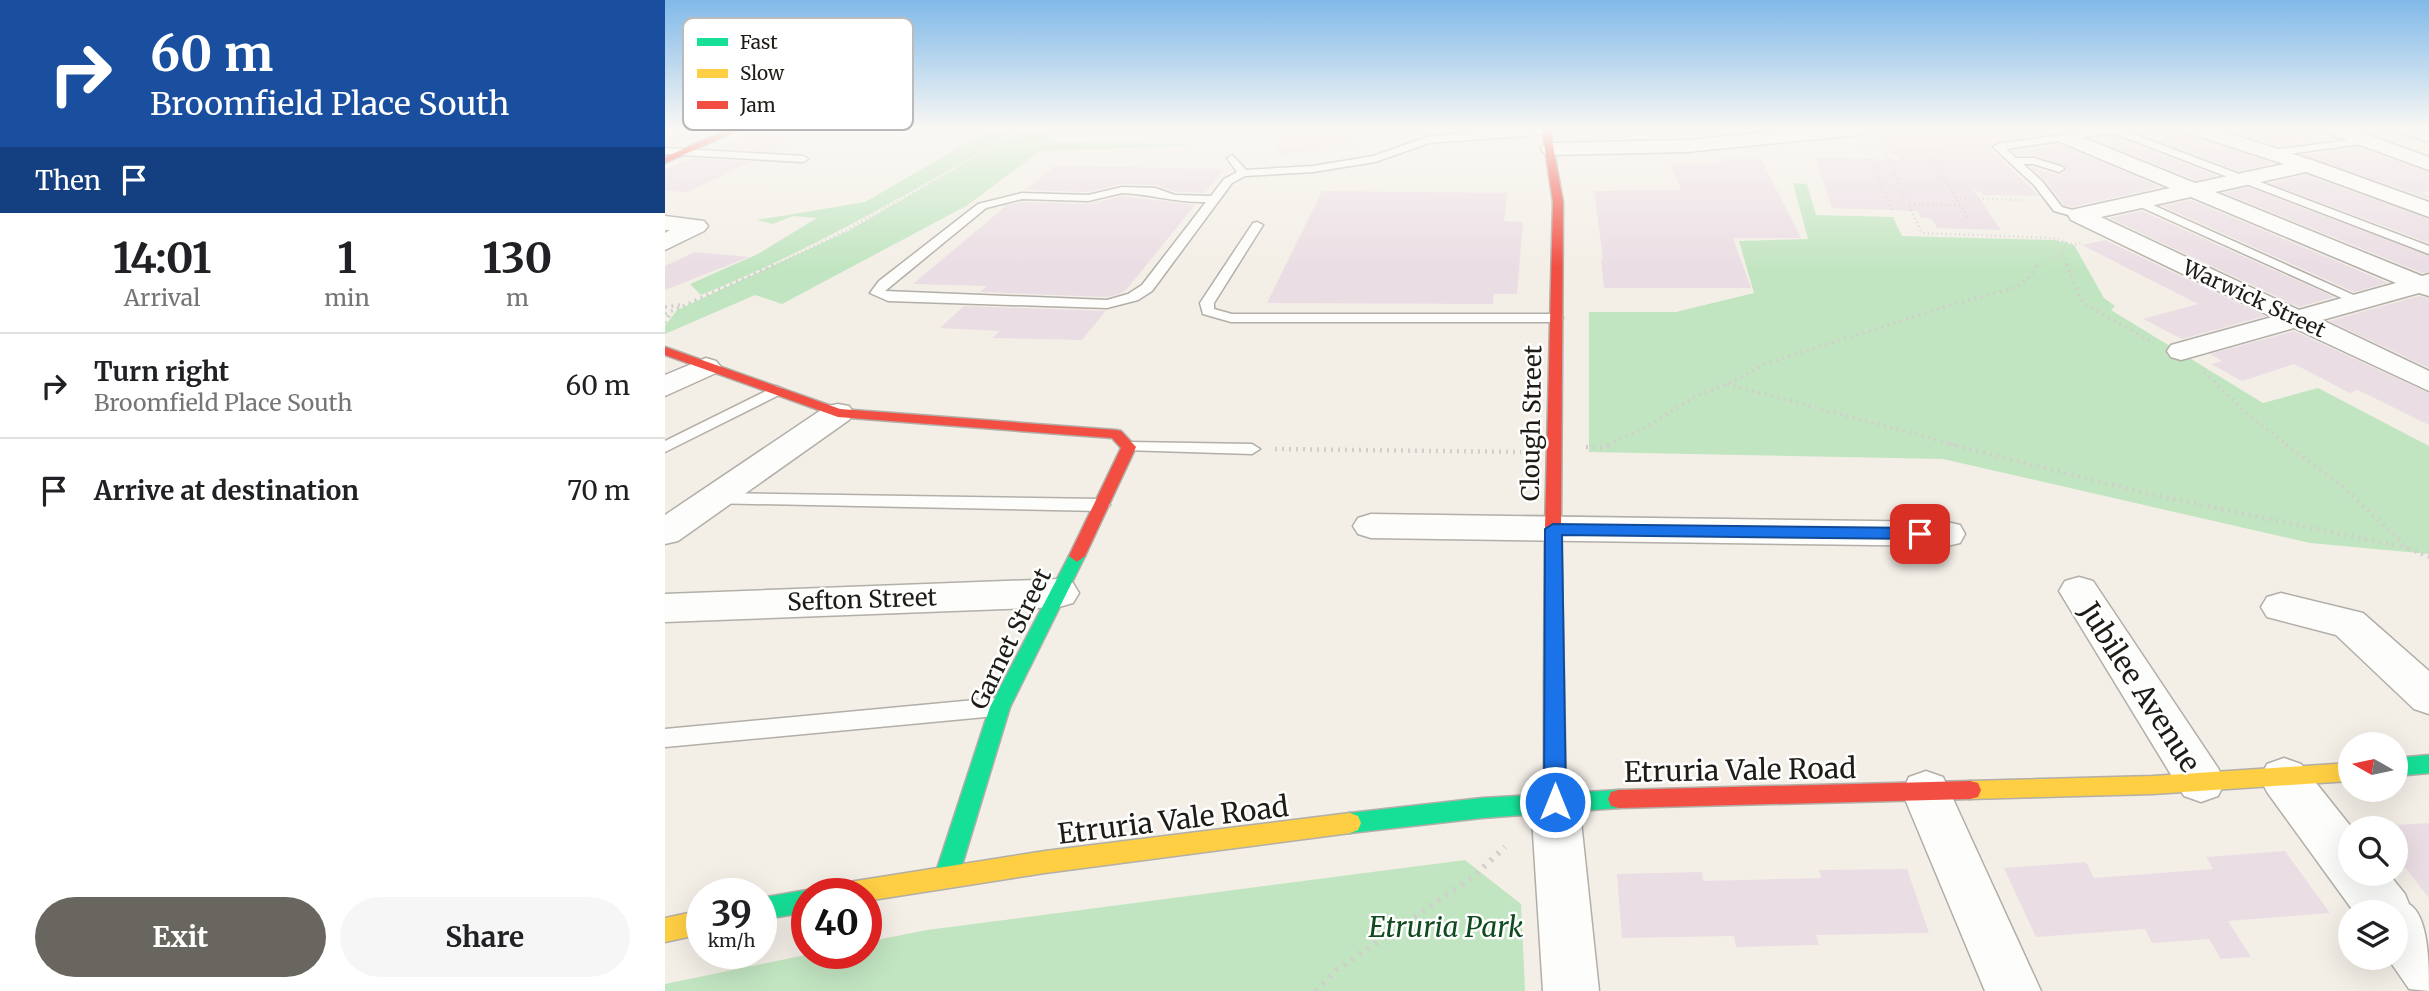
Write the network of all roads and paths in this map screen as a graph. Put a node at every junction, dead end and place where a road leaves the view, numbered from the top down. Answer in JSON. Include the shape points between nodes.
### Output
{"nodes":[{"id":1,"x":942,"y":175,"type":"edge"},
{"id":2,"x":1239,"y":175,"type":"edge"},
{"id":3,"x":1554,"y":175,"type":"edge"},
{"id":4,"x":1877,"y":175,"type":"edge"},
{"id":5,"x":1895,"y":175,"type":"edge"},
{"id":6,"x":1943,"y":175,"type":"edge"},
{"id":7,"x":2030,"y":175,"type":"edge"},
{"id":8,"x":2157,"y":175,"type":"edge"},
{"id":9,"x":2235,"y":175,"type":"edge"},
{"id":10,"x":2262,"y":175,"type":"edge"},
{"id":11,"x":2335,"y":175,"type":"edge"},
{"id":12,"x":2366,"y":175,"type":"edge"},
{"id":13,"x":2245,"y":179,"type":"junction"},
{"id":14,"x":2345,"y":179,"type":"junction"},
{"id":15,"x":2195,"y":191,"type":"junction"},
{"id":16,"x":1956,"y":198,"type":"junction"},
{"id":17,"x":1214,"y":199,"type":"junction"},
{"id":18,"x":1905,"y":199,"type":"dead end"},
{"id":19,"x":2051,"y":201,"type":"junction"},
{"id":20,"x":2138,"y":202,"type":"junction"},
{"id":21,"x":1960,"y":205,"type":"junction"},
{"id":22,"x":2429,"y":210,"type":"edge"},
{"id":23,"x":1893,"y":213,"type":"dead end"},
{"id":24,"x":2079,"y":215,"type":"junction"},
{"id":25,"x":1968,"y":218,"type":"dead end"},
{"id":26,"x":665,"y":223,"type":"edge"},
{"id":27,"x":1257,"y":225,"type":"dead end"},
{"id":28,"x":2120,"y":235,"type":"junction"},
{"id":29,"x":2066,"y":242,"type":"junction"},
{"id":30,"x":665,"y":243,"type":"edge"},
{"id":31,"x":2429,"y":250,"type":"edge"},
{"id":32,"x":2062,"y":254,"type":"junction"},
{"id":33,"x":2426,"y":285,"type":"edge"},
{"id":34,"x":2360,"y":301,"type":"junction"},
{"id":35,"x":687,"y":304,"type":"junction"},
{"id":36,"x":665,"y":307,"type":"edge"},
{"id":37,"x":671,"y":311,"type":"junction"},
{"id":38,"x":665,"y":314,"type":"edge"},
{"id":39,"x":1556,"y":318,"type":"junction"},
{"id":40,"x":2297,"y":319,"type":"junction"},
{"id":41,"x":665,"y":323,"type":"edge"},
{"id":42,"x":665,"y":351,"type":"edge"},
{"id":43,"x":2179,"y":355,"type":"junction"},
{"id":44,"x":706,"y":367,"type":"junction"},
{"id":45,"x":2429,"y":382,"type":"edge"},
{"id":46,"x":1727,"y":384,"type":"junction"},
{"id":47,"x":665,"y":387,"type":"edge"},
{"id":48,"x":776,"y":391,"type":"junction"},
{"id":49,"x":838,"y":413,"type":"junction"},
{"id":50,"x":665,"y":447,"type":"edge"},
{"id":51,"x":1129,"y":447,"type":"junction"},
{"id":52,"x":1252,"y":449,"type":"joint"},
{"id":53,"x":1554,"y":449,"type":"junction"},
{"id":54,"x":710,"y":499,"type":"junction"},
{"id":55,"x":1101,"y":505,"type":"junction"},
{"id":56,"x":1371,"y":526,"type":"dead end"},
{"id":57,"x":1553,"y":529,"type":"junction"},
{"id":58,"x":665,"y":532,"type":"edge"},
{"id":59,"x":1947,"y":534,"type":"dead end"},
{"id":60,"x":2408,"y":548,"type":"junction"},
{"id":61,"x":2429,"y":557,"type":"edge"},
{"id":62,"x":2079,"y":591,"type":"dead end"},
{"id":63,"x":1059,"y":593,"type":"junction"},
{"id":64,"x":2281,"y":607,"type":"dead end"},
{"id":65,"x":665,"y":608,"type":"edge"},
{"id":66,"x":2429,"y":697,"type":"edge"},
{"id":67,"x":1000,"y":707,"type":"junction"},
{"id":68,"x":665,"y":738,"type":"edge"},
{"id":69,"x":2429,"y":764,"type":"edge"},
{"id":70,"x":2408,"y":766,"type":"edge"},
{"id":71,"x":2338,"y":773,"type":"edge"},
{"id":72,"x":2284,"y":778,"type":"junction"},
{"id":73,"x":2201,"y":782,"type":"junction"},
{"id":74,"x":1926,"y":792,"type":"junction"},
{"id":75,"x":1555,"y":802,"type":"junction"},
{"id":76,"x":2338,"y":849,"type":"edge"},
{"id":77,"x":947,"y":876,"type":"junction"},
{"id":78,"x":2366,"y":886,"type":"edge"},
{"id":79,"x":882,"y":887,"type":"edge"},
{"id":80,"x":2377,"y":900,"type":"edge"},
{"id":81,"x":686,"y":925,"type":"edge"},
{"id":82,"x":665,"y":930,"type":"edge"},
{"id":83,"x":2408,"y":941,"type":"edge"},
{"id":84,"x":2429,"y":969,"type":"edge"},
{"id":85,"x":1317,"y":991,"type":"edge"},
{"id":86,"x":1571,"y":991,"type":"edge"},
{"id":87,"x":2013,"y":991,"type":"edge"}],
"edges":[{"from":1,"to":35,"type":"path","via":[[843,232]]},
{"from":2,"to":17,"type":"lane"},
{"from":3,"to":39,"type":"street","name":"Clough Street","via":[[1558,202]]},
{"from":4,"to":23,"type":"path"},
{"from":5,"to":18,"type":"path"},
{"from":6,"to":16,"type":"path"},
{"from":7,"to":19,"type":"lane"},
{"from":8,"to":15,"type":"street"},
{"from":9,"to":13,"type":"lane"},
{"from":10,"to":13,"type":"street"},
{"from":11,"to":14,"type":"street"},
{"from":12,"to":14,"type":"street"},
{"from":13,"to":15,"type":"street"},
{"from":13,"to":31,"type":"lane"},
{"from":14,"to":22,"type":"street"},
{"from":15,"to":20,"type":"street"},
{"from":15,"to":33,"type":"street"},
{"from":16,"to":19,"type":"path"},
{"from":16,"to":21,"type":"path"},
{"from":17,"to":17,"type":"lane","via":[[1147,288],[1133,297],[1107,304],[877,293],[982,206],[999,200],[1088,198],[1122,190]]},
{"from":19,"to":24,"type":"lane","via":[[2058,209]]},
{"from":20,"to":24,"type":"street"},
{"from":20,"to":34,"type":"lane"},
{"from":21,"to":25,"type":"path"},
{"from":21,"to":29,"type":"path","via":[[1908,204],[1922,233]]},
{"from":24,"to":28,"type":"street","name":"Warwick Street"},
{"from":26,"to":30,"type":"street","via":[[696,226]]},
{"from":27,"to":39,"type":"lane","via":[[1207,303],[1208,311],[1219,316]]},
{"from":28,"to":29,"type":"path"},
{"from":28,"to":40,"type":"street","name":"Warwick Street"},
{"from":29,"to":32,"type":"path"},
{"from":32,"to":43,"type":"path","via":[[2083,303]]},
{"from":32,"to":46,"type":"path","via":[[2039,263],[2027,280],[2014,288],[1765,364]]},
{"from":33,"to":34,"type":"street"},
{"from":34,"to":40,"type":"street"},
{"from":35,"to":36,"type":"path"},
{"from":35,"to":37,"type":"path"},
{"from":37,"to":38,"type":"path"},
{"from":37,"to":41,"type":"path"},
{"from":39,"to":53,"type":"street","name":"Clough Street"},
{"from":40,"to":43,"type":"street"},
{"from":40,"to":45,"type":"street","name":"Warwick Street"},
{"from":42,"to":44,"type":"street"},
{"from":43,"to":60,"type":"path","via":[[2206,373],[2274,437],[2343,487]]},
{"from":44,"to":47,"type":"street"},
{"from":44,"to":48,"type":"street"},
{"from":46,"to":53,"type":"path","via":[[1602,447]]},
{"from":46,"to":60,"type":"path","via":[[2141,492]]},
{"from":48,"to":49,"type":"street"},
{"from":48,"to":50,"type":"lane"},
{"from":49,"to":51,"type":"street","via":[[1116,434]]},
{"from":49,"to":54,"type":"street"},
{"from":51,"to":52,"type":"lane"},
{"from":51,"to":55,"type":"street","name":"Garnet Street"},
{"from":52,"to":53,"type":"path"},
{"from":53,"to":57,"type":"street","name":"Clough Street"},
{"from":54,"to":55,"type":"lane"},
{"from":54,"to":58,"type":"street"},
{"from":55,"to":63,"type":"street","name":"Garnet Street"},
{"from":56,"to":57,"type":"street"},
{"from":57,"to":59,"type":"street"},
{"from":57,"to":75,"type":"street","name":"Clough Street"},
{"from":60,"to":61,"type":"path"},
{"from":62,"to":73,"type":"street","name":"Jubilee Avenue"},
{"from":63,"to":65,"type":"street","name":"Sefton Street"},
{"from":63,"to":67,"type":"street","name":"Garnet Street"},
{"from":64,"to":66,"type":"street","via":[[2349,623]]},
{"from":67,"to":68,"type":"lane"},
{"from":67,"to":77,"type":"street","name":"Garnet Street"},
{"from":69,"to":70,"type":"street"},
{"from":71,"to":72,"type":"street","name":"Etruria Vale Road"},
{"from":72,"to":73,"type":"street","name":"Etruria Vale Road"},
{"from":72,"to":76,"type":"street"},
{"from":73,"to":74,"type":"street","name":"Etruria Vale Road"},
{"from":74,"to":75,"type":"street","name":"Etruria Vale Road"},
{"from":74,"to":87,"type":"street"},
{"from":75,"to":77,"type":"street","name":"Etruria Vale Road","via":[[1376,820]]},
{"from":75,"to":85,"type":"path","via":[[1473,877],[1336,970]]},
{"from":75,"to":86,"type":"street"},
{"from":77,"to":79,"type":"street","name":"Etruria Vale Road"},
{"from":78,"to":80,"type":"street"},
{"from":81,"to":82,"type":"street"},
{"from":83,"to":84,"type":"street"}]}
